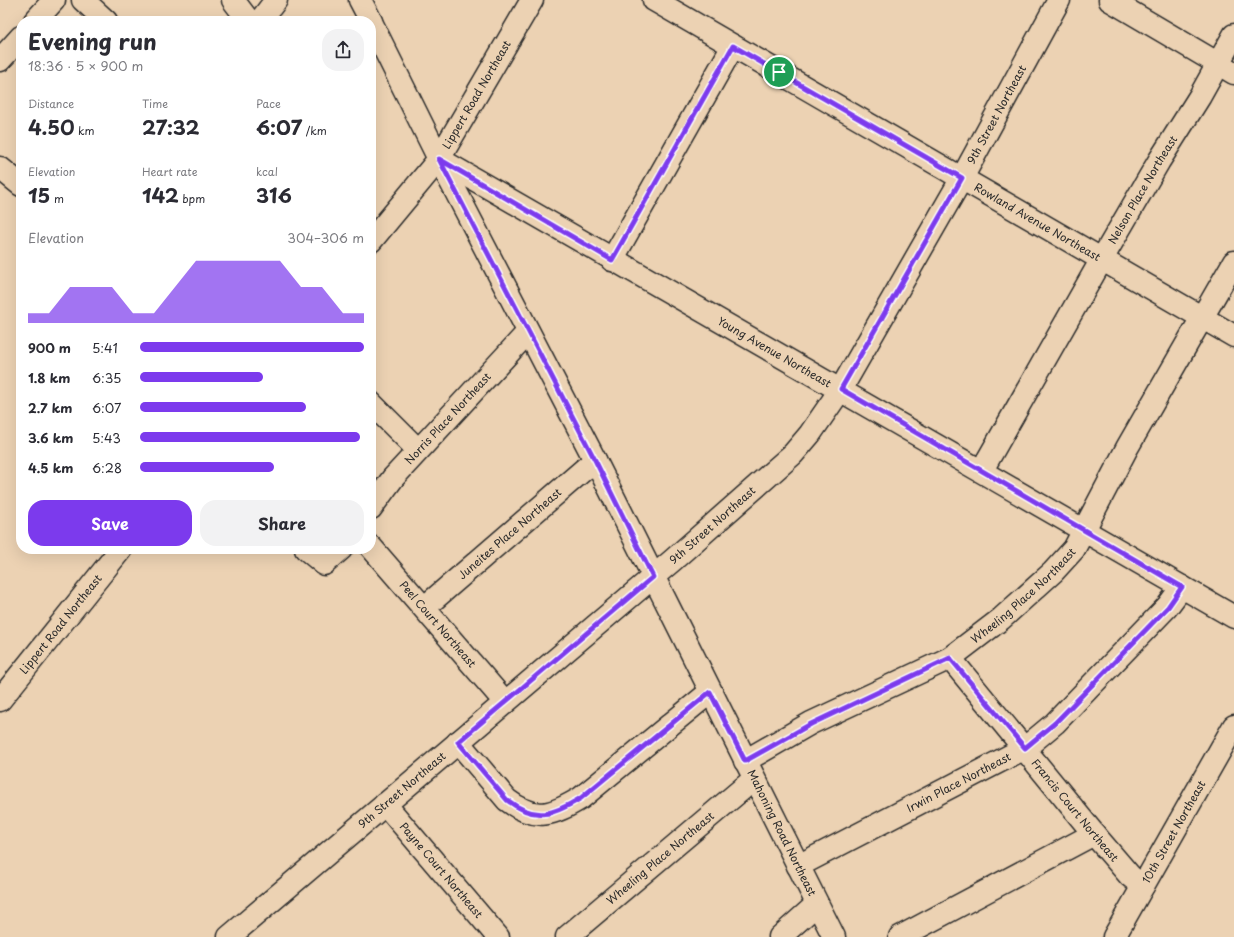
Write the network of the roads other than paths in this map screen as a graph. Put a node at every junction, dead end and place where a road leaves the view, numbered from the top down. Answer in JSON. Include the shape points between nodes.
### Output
{"nodes":[{"id":1,"x":54,"y":0,"type":"edge"},
{"id":2,"x":83,"y":0,"type":"edge"},
{"id":3,"x":233,"y":0,"type":"edge"},
{"id":4,"x":276,"y":0,"type":"edge"},
{"id":5,"x":360,"y":0,"type":"edge"},
{"id":6,"x":532,"y":0,"type":"edge"},
{"id":7,"x":654,"y":0,"type":"edge"},
{"id":8,"x":1060,"y":0,"type":"edge"},
{"id":9,"x":1110,"y":0,"type":"edge"},
{"id":10,"x":40,"y":16,"type":"edge"},
{"id":11,"x":101,"y":16,"type":"edge"},
{"id":12,"x":245,"y":16,"type":"edge"},
{"id":13,"x":264,"y":16,"type":"edge"},
{"id":14,"x":368,"y":16,"type":"edge"},
{"id":15,"x":376,"y":32,"type":"edge"},
{"id":16,"x":1234,"y":35,"type":"edge"},
{"id":17,"x":16,"y":42,"type":"edge"},
{"id":18,"x":733,"y":46,"type":"junction"},
{"id":19,"x":0,"y":60,"type":"edge"},
{"id":20,"x":1226,"y":68,"type":"edge"},
{"id":21,"x":439,"y":159,"type":"junction"},
{"id":22,"x":0,"y":168,"type":"edge"},
{"id":23,"x":962,"y":178,"type":"junction"},
{"id":24,"x":16,"y":181,"type":"edge"},
{"id":25,"x":376,"y":235,"type":"edge"},
{"id":26,"x":1102,"y":259,"type":"junction"},
{"id":27,"x":612,"y":260,"type":"junction"},
{"id":28,"x":1234,"y":262,"type":"edge"},
{"id":29,"x":1203,"y":318,"type":"junction"},
{"id":30,"x":528,"y":332,"type":"junction"},
{"id":31,"x":1234,"y":336,"type":"edge"},
{"id":32,"x":841,"y":389,"type":"junction"},
{"id":33,"x":376,"y":408,"type":"edge"},
{"id":34,"x":418,"y":450,"type":"junction"},
{"id":35,"x":595,"y":460,"type":"junction"},
{"id":36,"x":982,"y":470,"type":"junction"},
{"id":37,"x":376,"y":501,"type":"edge"},
{"id":38,"x":1083,"y":530,"type":"junction"},
{"id":39,"x":376,"y":553,"type":"edge"},
{"id":40,"x":117,"y":554,"type":"edge"},
{"id":41,"x":312,"y":554,"type":"edge"},
{"id":42,"x":335,"y":554,"type":"edge"},
{"id":43,"x":653,"y":577,"type":"junction"},
{"id":44,"x":1182,"y":587,"type":"junction"},
{"id":45,"x":425,"y":607,"type":"junction"},
{"id":46,"x":1234,"y":617,"type":"edge"},
{"id":47,"x":950,"y":658,"type":"junction"},
{"id":48,"x":710,"y":692,"type":"junction"},
{"id":49,"x":0,"y":700,"type":"edge"},
{"id":50,"x":505,"y":702,"type":"junction"},
{"id":51,"x":1234,"y":726,"type":"edge"},
{"id":52,"x":458,"y":742,"type":"junction"},
{"id":53,"x":1025,"y":748,"type":"junction"},
{"id":54,"x":750,"y":770,"type":"junction"},
{"id":55,"x":385,"y":804,"type":"junction"},
{"id":56,"x":1094,"y":834,"type":"junction"},
{"id":57,"x":798,"y":866,"type":"junction"},
{"id":58,"x":1143,"y":886,"type":"junction"},
{"id":59,"x":817,"y":904,"type":"junction"},
{"id":60,"x":229,"y":937,"type":"edge"},
{"id":61,"x":498,"y":937,"type":"edge"},
{"id":62,"x":567,"y":937,"type":"edge"},
{"id":63,"x":780,"y":937,"type":"edge"},
{"id":64,"x":834,"y":937,"type":"edge"},
{"id":65,"x":900,"y":937,"type":"edge"},
{"id":66,"x":1114,"y":937,"type":"edge"}],
"edges":[{"from":1,"to":10,"type":"street"},
{"from":2,"to":11,"type":"street"},
{"from":3,"to":12,"type":"street"},
{"from":4,"to":13,"type":"street"},
{"from":5,"to":14,"type":"street","name":"Mahoning Road Northeast"},
{"from":6,"to":21,"type":"street","name":"Lippert Road Northeast"},
{"from":7,"to":18,"type":"street","name":"Rowland Avenue Northeast"},
{"from":8,"to":23,"type":"street","name":"9th Street Northeast"},
{"from":9,"to":20,"type":"street"},
{"from":15,"to":21,"type":"street","name":"Mahoning Road Northeast"},
{"from":16,"to":20,"type":"street","name":"Nelson Place Northeast"},
{"from":17,"to":19,"type":"street"},
{"from":18,"to":23,"type":"street","name":"Rowland Avenue Northeast"},
{"from":18,"to":27,"type":"street"},
{"from":20,"to":26,"type":"street","name":"Nelson Place Northeast","via":[[1200,96]]},
{"from":21,"to":25,"type":"street","name":"Lippert Road Northeast"},
{"from":21,"to":27,"type":"street","name":"Young Avenue Northeast"},
{"from":21,"to":30,"type":"street","name":"Mahoning Road Northeast"},
{"from":22,"to":24,"type":"street"},
{"from":23,"to":26,"type":"street","name":"Rowland Avenue Northeast"},
{"from":23,"to":32,"type":"street","name":"9th Street Northeast"},
{"from":26,"to":29,"type":"street","name":"Rowland Avenue Northeast"},
{"from":26,"to":36,"type":"street","name":"Nelson Place Northeast"},
{"from":27,"to":32,"type":"street","name":"Young Avenue Northeast"},
{"from":28,"to":29,"type":"street","name":"Wheeling Place Northeast"},
{"from":29,"to":31,"type":"street","name":"Rowland Avenue Northeast"},
{"from":29,"to":38,"type":"street","name":"Wheeling Place Northeast","via":[[1127,448]]},
{"from":30,"to":34,"type":"street","name":"Norris Place Northeast"},
{"from":30,"to":35,"type":"street","name":"Mahoning Road Northeast"},
{"from":32,"to":36,"type":"street","name":"Young Avenue Northeast"},
{"from":32,"to":43,"type":"street","name":"9th Street Northeast","via":[[793,454]]},
{"from":33,"to":34,"type":"street"},
{"from":34,"to":37,"type":"street","name":"Norris Place Northeast"},
{"from":35,"to":43,"type":"street","name":"Mahoning Road Northeast"},
{"from":35,"to":45,"type":"street","name":"Juneites Place Northeast"},
{"from":36,"to":38,"type":"street","name":"Young Avenue Northeast"},
{"from":38,"to":44,"type":"street","name":"Young Avenue Northeast"},
{"from":38,"to":47,"type":"street","name":"Wheeling Place Northeast","via":[[1074,549],[1053,572],[1000,619]]},
{"from":39,"to":45,"type":"street","name":"Peel Court Northeast"},
{"from":40,"to":49,"type":"street","name":"Lippert Road Northeast"},
{"from":41,"to":42,"type":"street","via":[[324,564]]},
{"from":43,"to":48,"type":"street","name":"Mahoning Road Northeast"},
{"from":43,"to":50,"type":"street","name":"9th Street Northeast"},
{"from":44,"to":46,"type":"street","name":"Young Avenue Northeast"},
{"from":44,"to":53,"type":"street","name":"Irwin Place Northeast","via":[[1168,607],[1065,712]]},
{"from":45,"to":50,"type":"street","name":"Peel Court Northeast"},
{"from":47,"to":53,"type":"street","name":"Francis Court Northeast"},
{"from":47,"to":54,"type":"street","name":"Wheeling Place Northeast","via":[[811,724]]},
{"from":48,"to":52,"type":"street","via":[[581,798],[560,811],[534,814],[517,808],[507,800]]},
{"from":48,"to":54,"type":"street","name":"Mahoning Road Northeast"},
{"from":50,"to":52,"type":"street","name":"9th Street Northeast"},
{"from":51,"to":58,"type":"street","name":"10th Street Northeast"},
{"from":52,"to":55,"type":"street","name":"9th Street Northeast"},
{"from":53,"to":56,"type":"street","name":"Francis Court Northeast"},
{"from":53,"to":57,"type":"street","name":"Irwin Place Northeast"},
{"from":54,"to":57,"type":"street","name":"Mahoning Road Northeast"},
{"from":54,"to":62,"type":"street","name":"Wheeling Place Northeast"},
{"from":55,"to":60,"type":"street","name":"9th Street Northeast"},
{"from":55,"to":61,"type":"street","name":"Payne Court Northeast"},
{"from":56,"to":58,"type":"street","name":"Francis Court Northeast","via":[[1130,876]]},
{"from":56,"to":65,"type":"street"},
{"from":57,"to":59,"type":"street","name":"Mahoning Road Northeast"},
{"from":58,"to":66,"type":"street","name":"10th Street Northeast"},
{"from":59,"to":63,"type":"street"},
{"from":59,"to":64,"type":"street","name":"Mahoning Road Northeast"}]}
